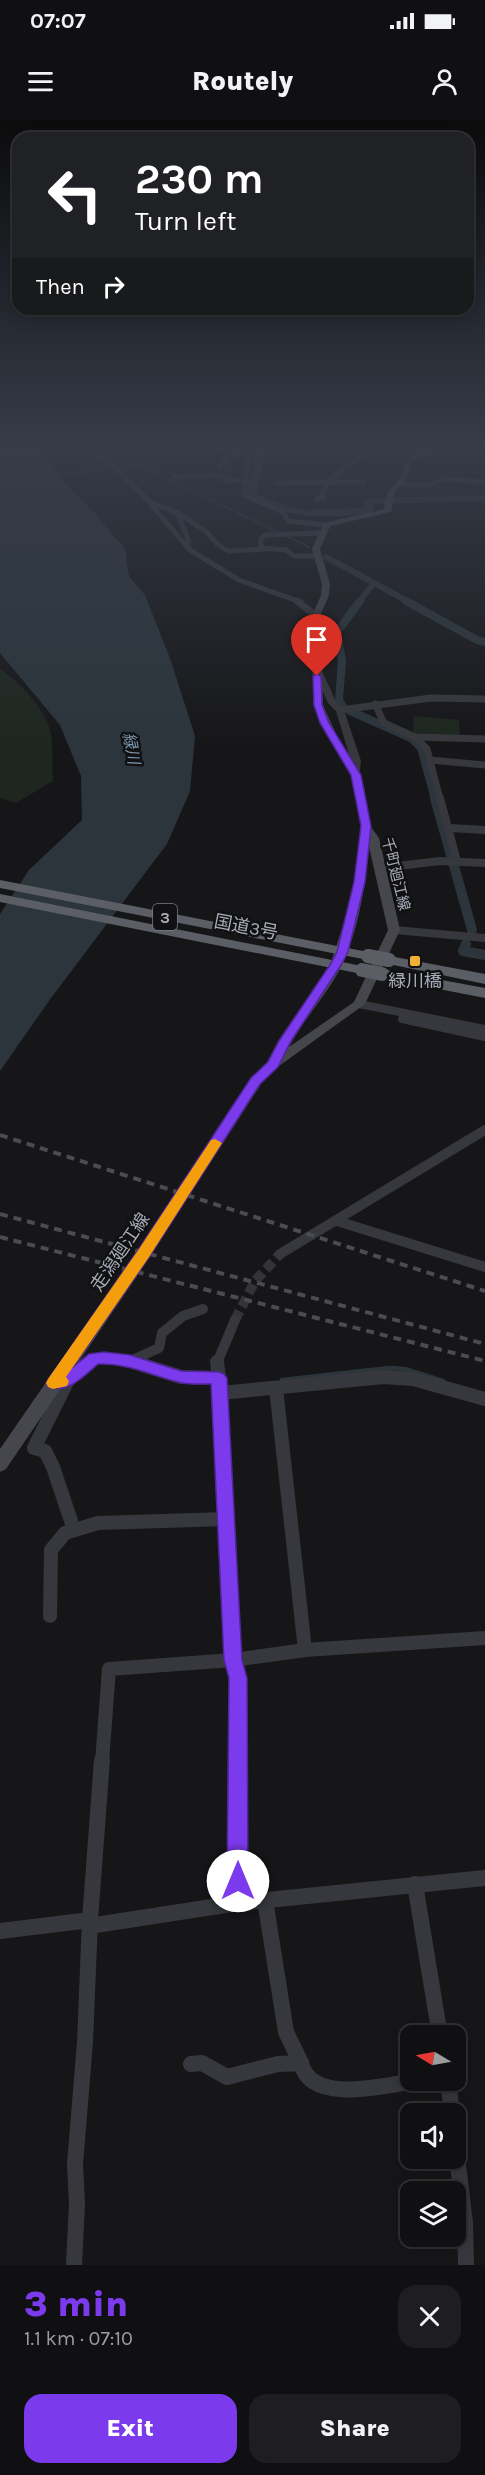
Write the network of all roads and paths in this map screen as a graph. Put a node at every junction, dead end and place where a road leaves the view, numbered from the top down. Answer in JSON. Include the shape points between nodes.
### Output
{"nodes":[{"id":1,"x":188,"y":546,"type":"edge"},
{"id":2,"x":220,"y":546,"type":"edge"},
{"id":3,"x":262,"y":546,"type":"edge"},
{"id":4,"x":317,"y":546,"type":"edge"},
{"id":5,"x":266,"y":549,"type":"junction"},
{"id":6,"x":317,"y":556,"type":"junction"},
{"id":7,"x":316,"y":616,"type":"junction"},
{"id":8,"x":317,"y":668,"type":"junction"},
{"id":9,"x":485,"y":699,"type":"edge"},
{"id":10,"x":375,"y":704,"type":"junction"},
{"id":11,"x":340,"y":710,"type":"junction"},
{"id":12,"x":415,"y":737,"type":"junction"},
{"id":13,"x":485,"y":739,"type":"edge"},
{"id":14,"x":430,"y":760,"type":"junction"},
{"id":15,"x":485,"y":765,"type":"edge"},
{"id":16,"x":356,"y":775,"type":"junction"},
{"id":17,"x":366,"y":826,"type":"junction"},
{"id":18,"x":450,"y":828,"type":"junction"},
{"id":19,"x":485,"y":830,"type":"edge"},
{"id":20,"x":457,"y":861,"type":"junction"},
{"id":21,"x":485,"y":863,"type":"edge"},
{"id":22,"x":381,"y":868,"type":"junction"},
{"id":23,"x":0,"y":884,"type":"edge"},
{"id":24,"x":0,"y":898,"type":"edge"},
{"id":25,"x":394,"y":930,"type":"junction"},
{"id":26,"x":485,"y":938,"type":"edge"},
{"id":27,"x":333,"y":957,"type":"junction"},
{"id":28,"x":385,"y":967,"type":"junction"},
{"id":29,"x":485,"y":979,"type":"edge"},
{"id":30,"x":485,"y":993,"type":"edge"},
{"id":31,"x":359,"y":1004,"type":"junction"},
{"id":32,"x":387,"y":1010,"type":"junction"},
{"id":33,"x":485,"y":1029,"type":"edge"},
{"id":34,"x":485,"y":1037,"type":"edge"},
{"id":35,"x":273,"y":1064,"type":"junction"},
{"id":36,"x":485,"y":1130,"type":"edge"},
{"id":37,"x":337,"y":1221,"type":"junction"},
{"id":38,"x":280,"y":1254,"type":"tunnel mouth"},
{"id":39,"x":485,"y":1267,"type":"edge"},
{"id":40,"x":203,"y":1309,"type":"dead end"},
{"id":41,"x":235,"y":1320,"type":"tunnel mouth"},
{"id":42,"x":130,"y":1361,"type":"junction"},
{"id":43,"x":219,"y":1378,"type":"junction"},
{"id":44,"x":61,"y":1382,"type":"junction"},
{"id":45,"x":276,"y":1388,"type":"junction"},
{"id":46,"x":221,"y":1393,"type":"junction"},
{"id":47,"x":485,"y":1399,"type":"edge"},
{"id":48,"x":0,"y":1464,"type":"edge"},
{"id":49,"x":227,"y":1519,"type":"junction"},
{"id":50,"x":74,"y":1530,"type":"junction"},
{"id":51,"x":50,"y":1616,"type":"dead end"},
{"id":52,"x":485,"y":1638,"type":"edge"},
{"id":53,"x":305,"y":1650,"type":"junction"},
{"id":54,"x":233,"y":1660,"type":"junction"},
{"id":55,"x":485,"y":1878,"type":"edge"},
{"id":56,"x":415,"y":1884,"type":"junction"},
{"id":57,"x":265,"y":1900,"type":"junction"},
{"id":58,"x":237,"y":1903,"type":"junction"},
{"id":59,"x":90,"y":1923,"type":"junction"},
{"id":60,"x":0,"y":1931,"type":"edge"},
{"id":61,"x":438,"y":2025,"type":"edge"},
{"id":62,"x":301,"y":2063,"type":"junction"},
{"id":63,"x":191,"y":2064,"type":"dead end"},
{"id":64,"x":400,"y":2082,"type":"edge"},
{"id":65,"x":458,"y":2169,"type":"edge"},
{"id":66,"x":74,"y":2265,"type":"edge"},
{"id":67,"x":466,"y":2265,"type":"edge"}],
"edges":[{"from":1,"to":7,"type":"street","via":[[238,580],[300,602]]},
{"from":2,"to":5,"type":"street","via":[[228,551]]},
{"from":3,"to":5,"type":"street"},
{"from":4,"to":6,"type":"main road","name":"千町廻江線"},
{"from":5,"to":6,"type":"street","via":[[286,550],[294,556]]},
{"from":6,"to":7,"type":"main road","name":"千町廻江線","via":[[326,584]]},
{"from":7,"to":8,"type":"main road","name":"千町廻江線"},
{"from":8,"to":11,"type":"street","via":[[332,703]]},
{"from":8,"to":16,"type":"main road","name":"千町廻江線","via":[[318,705],[323,720]]},
{"from":9,"to":10,"type":"street","via":[[436,697]]},
{"from":10,"to":11,"type":"street"},
{"from":10,"to":12,"type":"street","via":[[384,723]]},
{"from":11,"to":16,"type":"street","via":[[356,761]]},
{"from":12,"to":13,"type":"street"},
{"from":12,"to":14,"type":"street","via":[[427,749]]},
{"from":14,"to":15,"type":"street"},
{"from":14,"to":18,"type":"street"},
{"from":16,"to":17,"type":"main road","name":"千町廻江線"},
{"from":17,"to":22,"type":"main road","name":"千町廻江線"},
{"from":17,"to":27,"type":"main road","name":"千町廻江線","via":[[360,882]]},
{"from":18,"to":19,"type":"street"},
{"from":18,"to":20,"type":"street"},
{"from":20,"to":21,"type":"street"},
{"from":20,"to":22,"type":"street"},
{"from":22,"to":25,"type":"main road","name":"千町廻江線"},
{"from":23,"to":27,"type":"highway","name":"国道3号","number":"3"},
{"from":24,"to":27,"type":"highway","name":"国道3号","number":"3"},
{"from":25,"to":26,"type":"street"},
{"from":25,"to":31,"type":"main road","name":"走潟廻江線"},
{"from":27,"to":28,"type":"highway","name":"国道3号","number":"3","bridge":true},
{"from":27,"to":35,"type":"main road","name":"走潟廻江線"},
{"from":28,"to":29,"type":"highway","name":"国道3号","number":"3"},
{"from":28,"to":30,"type":"highway","name":"国道3号","number":"3"},
{"from":31,"to":32,"type":"street"},
{"from":31,"to":35,"type":"main road","name":"走潟廻江線"},
{"from":32,"to":33,"type":"street"},
{"from":32,"to":34,"type":"street","via":[[419,1024]]},
{"from":35,"to":44,"type":"main road","name":"走潟廻江線","via":[[256,1081]]},
{"from":36,"to":37,"type":"street"},
{"from":37,"to":38,"type":"street"},
{"from":37,"to":39,"type":"street"},
{"from":40,"to":42,"type":"street","via":[[183,1316],[162,1333],[159,1348]]},
{"from":41,"to":43,"type":"street","via":[[217,1361]]},
{"from":42,"to":43,"type":"street","via":[[181,1377]]},
{"from":42,"to":44,"type":"street","via":[[95,1359]]},
{"from":43,"to":46,"type":"street"},
{"from":44,"to":48,"type":"main road","name":"走潟廻江線"},
{"from":44,"to":50,"type":"street","via":[[34,1448],[45,1451],[53,1467]]},
{"from":45,"to":46,"type":"street"},
{"from":45,"to":47,"type":"street","via":[[383,1377],[413,1379]]},
{"from":45,"to":53,"type":"street"},
{"from":46,"to":49,"type":"street"},
{"from":49,"to":50,"type":"street","via":[[98,1523]]},
{"from":49,"to":54,"type":"street"},
{"from":50,"to":51,"type":"street","via":[[65,1533],[51,1550]]},
{"from":52,"to":53,"type":"street"},
{"from":53,"to":54,"type":"street"},
{"from":54,"to":58,"type":"street","via":[[238,1678]]},
{"from":54,"to":59,"type":"street","via":[[109,1669]]},
{"from":55,"to":56,"type":"street"},
{"from":56,"to":57,"type":"street"},
{"from":56,"to":61,"type":"street"},
{"from":57,"to":58,"type":"street"},
{"from":57,"to":62,"type":"street","via":[[286,2032]]},
{"from":58,"to":59,"type":"street"},
{"from":59,"to":60,"type":"street"},
{"from":59,"to":66,"type":"street","via":[[86,2042],[75,2164]]},
{"from":62,"to":63,"type":"street","via":[[278,2064],[227,2077],[202,2063]]},
{"from":62,"to":64,"type":"street","via":[[305,2077],[321,2088],[343,2090]]},
{"from":65,"to":67,"type":"street"}]}
